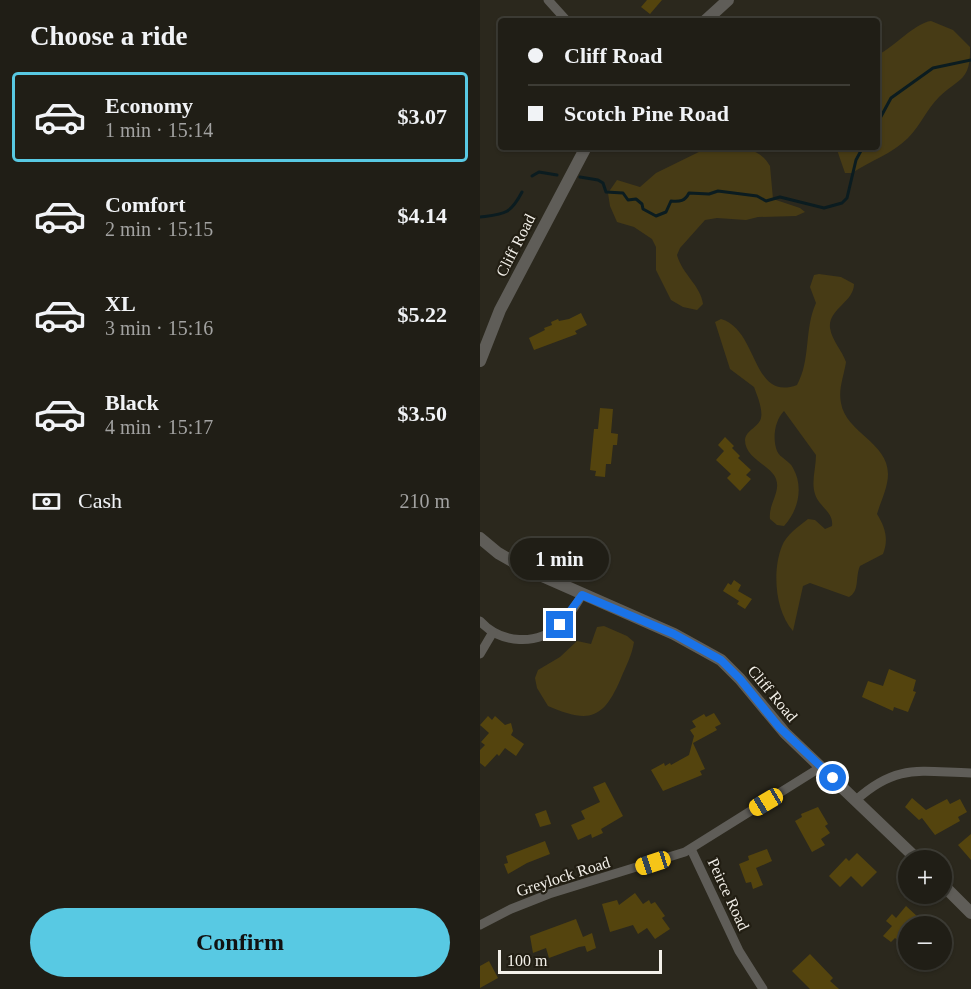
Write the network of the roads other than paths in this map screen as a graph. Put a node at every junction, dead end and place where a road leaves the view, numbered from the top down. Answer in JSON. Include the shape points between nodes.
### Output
{"nodes":[{"id":1,"x":548,"y":0,"type":"edge"},
{"id":2,"x":728,"y":0,"type":"edge"},
{"id":3,"x":564,"y":18,"type":"edge"},
{"id":4,"x":708,"y":18,"type":"edge"},
{"id":5,"x":584,"y":150,"type":"edge"},
{"id":6,"x":480,"y":361,"type":"edge"},
{"id":7,"x":480,"y":538,"type":"edge"},
{"id":8,"x":582,"y":595,"type":"junction"},
{"id":9,"x":480,"y":621,"type":"edge"},
{"id":10,"x":493,"y":632,"type":"junction"},
{"id":11,"x":480,"y":654,"type":"edge"},
{"id":12,"x":820,"y":767,"type":"junction"},
{"id":13,"x":971,"y":773,"type":"edge"},
{"id":14,"x":856,"y":800,"type":"junction"},
{"id":15,"x":691,"y":849,"type":"junction"},
{"id":16,"x":908,"y":850,"type":"edge"},
{"id":17,"x":952,"y":894,"type":"edge"},
{"id":18,"x":971,"y":913,"type":"edge"},
{"id":19,"x":480,"y":925,"type":"edge"},
{"id":20,"x":763,"y":989,"type":"edge"}],
"edges":[{"from":1,"to":3,"type":"street"},
{"from":2,"to":4,"type":"street"},
{"from":5,"to":6,"type":"street","name":"Cliff Road","via":[[500,310]]},
{"from":7,"to":8,"type":"street","name":"Cliff Road","via":[[515,564]]},
{"from":8,"to":10,"type":"street","via":[[564,621],[545,634],[517,640]]},
{"from":8,"to":12,"type":"street","name":"Cliff Road","via":[[674,634],[721,660]]},
{"from":9,"to":10,"type":"street"},
{"from":10,"to":11,"type":"street"},
{"from":12,"to":14,"type":"street","name":"Cliff Road"},
{"from":12,"to":15,"type":"street","name":"Peirce Road"},
{"from":13,"to":14,"type":"street","via":[[895,775],[877,782]]},
{"from":14,"to":16,"type":"street","name":"Cliff Road"},
{"from":15,"to":19,"type":"street","name":"Greylock Road","via":[[539,898]]},
{"from":15,"to":20,"type":"street","name":"Peirce Road","via":[[739,951]]},
{"from":17,"to":18,"type":"street"}]}
